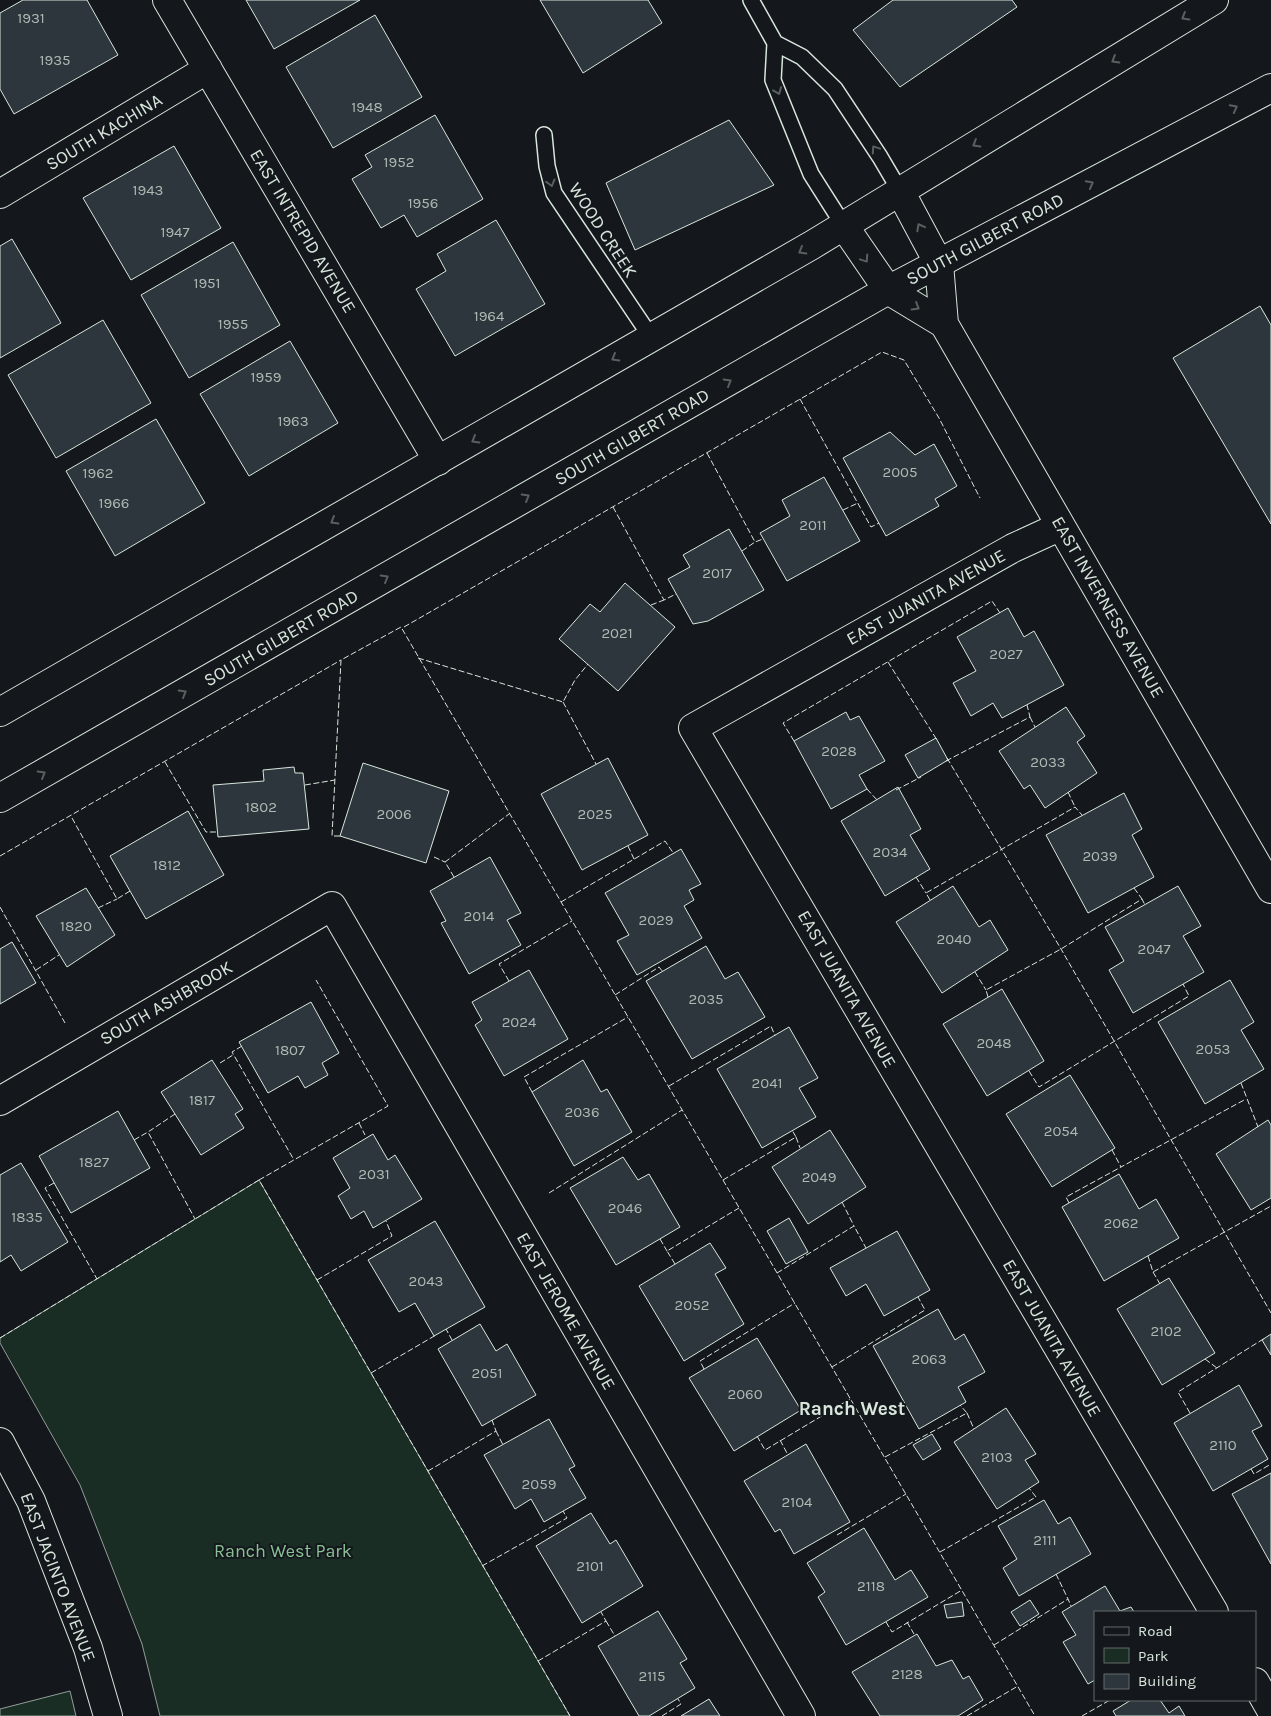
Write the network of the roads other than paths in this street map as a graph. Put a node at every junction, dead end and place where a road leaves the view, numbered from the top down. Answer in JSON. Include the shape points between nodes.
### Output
{"nodes":[{"id":1,"x":167,"y":0,"type":"edge"},
{"id":2,"x":751,"y":0,"type":"edge"},
{"id":3,"x":1214,"y":0,"type":"edge"},
{"id":4,"x":775,"y":43,"type":"junction"},
{"id":5,"x":208,"y":69,"type":"junction"},
{"id":6,"x":1271,"y":88,"type":"edge"},
{"id":7,"x":544,"y":135,"type":"dead end"},
{"id":8,"x":900,"y":191,"type":"junction"},
{"id":9,"x":0,"y":194,"type":"edge"},
{"id":10,"x":844,"y":226,"type":"junction"},
{"id":11,"x":939,"y":264,"type":"junction"},
{"id":12,"x":888,"y":290,"type":"junction"},
{"id":13,"x":944,"y":324,"type":"junction"},
{"id":14,"x":651,"y":337,"type":"junction"},
{"id":15,"x":438,"y":461,"type":"junction"},
{"id":16,"x":1061,"y":526,"type":"junction"},
{"id":17,"x":0,"y":712,"type":"edge"},
{"id":18,"x":0,"y":798,"type":"edge"},
{"id":19,"x":1271,"y":889,"type":"edge"},
{"id":20,"x":332,"y":906,"type":"joint"},
{"id":21,"x":0,"y":1100,"type":"edge"},
{"id":22,"x":0,"y":1442,"type":"edge"},
{"id":23,"x":1213,"y":1611,"type":"edge"},
{"id":24,"x":1256,"y":1684,"type":"edge"},
{"id":25,"x":1271,"y":1710,"type":"edge"},
{"id":26,"x":108,"y":1716,"type":"edge"},
{"id":27,"x":801,"y":1716,"type":"edge"}],
"edges":[{"from":1,"to":5,"type":"street","name":"EAST INTREPID AVENUE"},
{"from":2,"to":4,"type":"lane"},
{"from":3,"to":8,"type":"street","one_way":true},
{"from":8,"to":4,"type":"lane","one_way":true,"via":[[835,89],[802,57]]},
{"from":4,"to":10,"type":"lane","one_way":true,"via":[[773,80],[811,174]]},
{"from":5,"to":9,"type":"street","name":"SOUTH KACHINA"},
{"from":5,"to":15,"type":"street","name":"EAST INTREPID AVENUE"},
{"from":11,"to":6,"type":"street","name":"SOUTH GILBERT ROAD","one_way":true},
{"from":7,"to":14,"type":"lane","name":"WOOD CREEK","one_way":true,"via":[[546,166],[554,193]]},
{"from":8,"to":10,"type":"street"},
{"from":11,"to":8,"type":"street","name":"EAST INVERNESS AVENUE","one_way":true},
{"from":10,"to":12,"type":"street","name":"EAST INVERNESS AVENUE","one_way":true},
{"from":10,"to":14,"type":"street","one_way":true},
{"from":11,"to":12,"type":"street","name":"SOUTH GILBERT ROAD"},
{"from":11,"to":13,"type":"street","name":"EAST INVERNESS AVENUE"},
{"from":12,"to":13,"type":"street","name":"EAST INVERNESS AVENUE","one_way":true},
{"from":18,"to":12,"type":"street","name":"SOUTH GILBERT ROAD","one_way":true},
{"from":13,"to":16,"type":"street","name":"EAST INVERNESS AVENUE"},
{"from":14,"to":15,"type":"street","one_way":true},
{"from":15,"to":17,"type":"street","one_way":true},
{"from":16,"to":19,"type":"street","name":"EAST INVERNESS AVENUE"},
{"from":16,"to":23,"type":"street","name":"EAST JUANITA AVENUE","via":[[1013,548],[693,728]]},
{"from":20,"to":21,"type":"street","name":"SOUTH ASHBROOK"},
{"from":20,"to":27,"type":"street","name":"EAST JEROME AVENUE"},
{"from":22,"to":26,"type":"street","name":"EAST JACINTO AVENUE","via":[[30,1500],[88,1648]]},
{"from":24,"to":25,"type":"street"}]}
